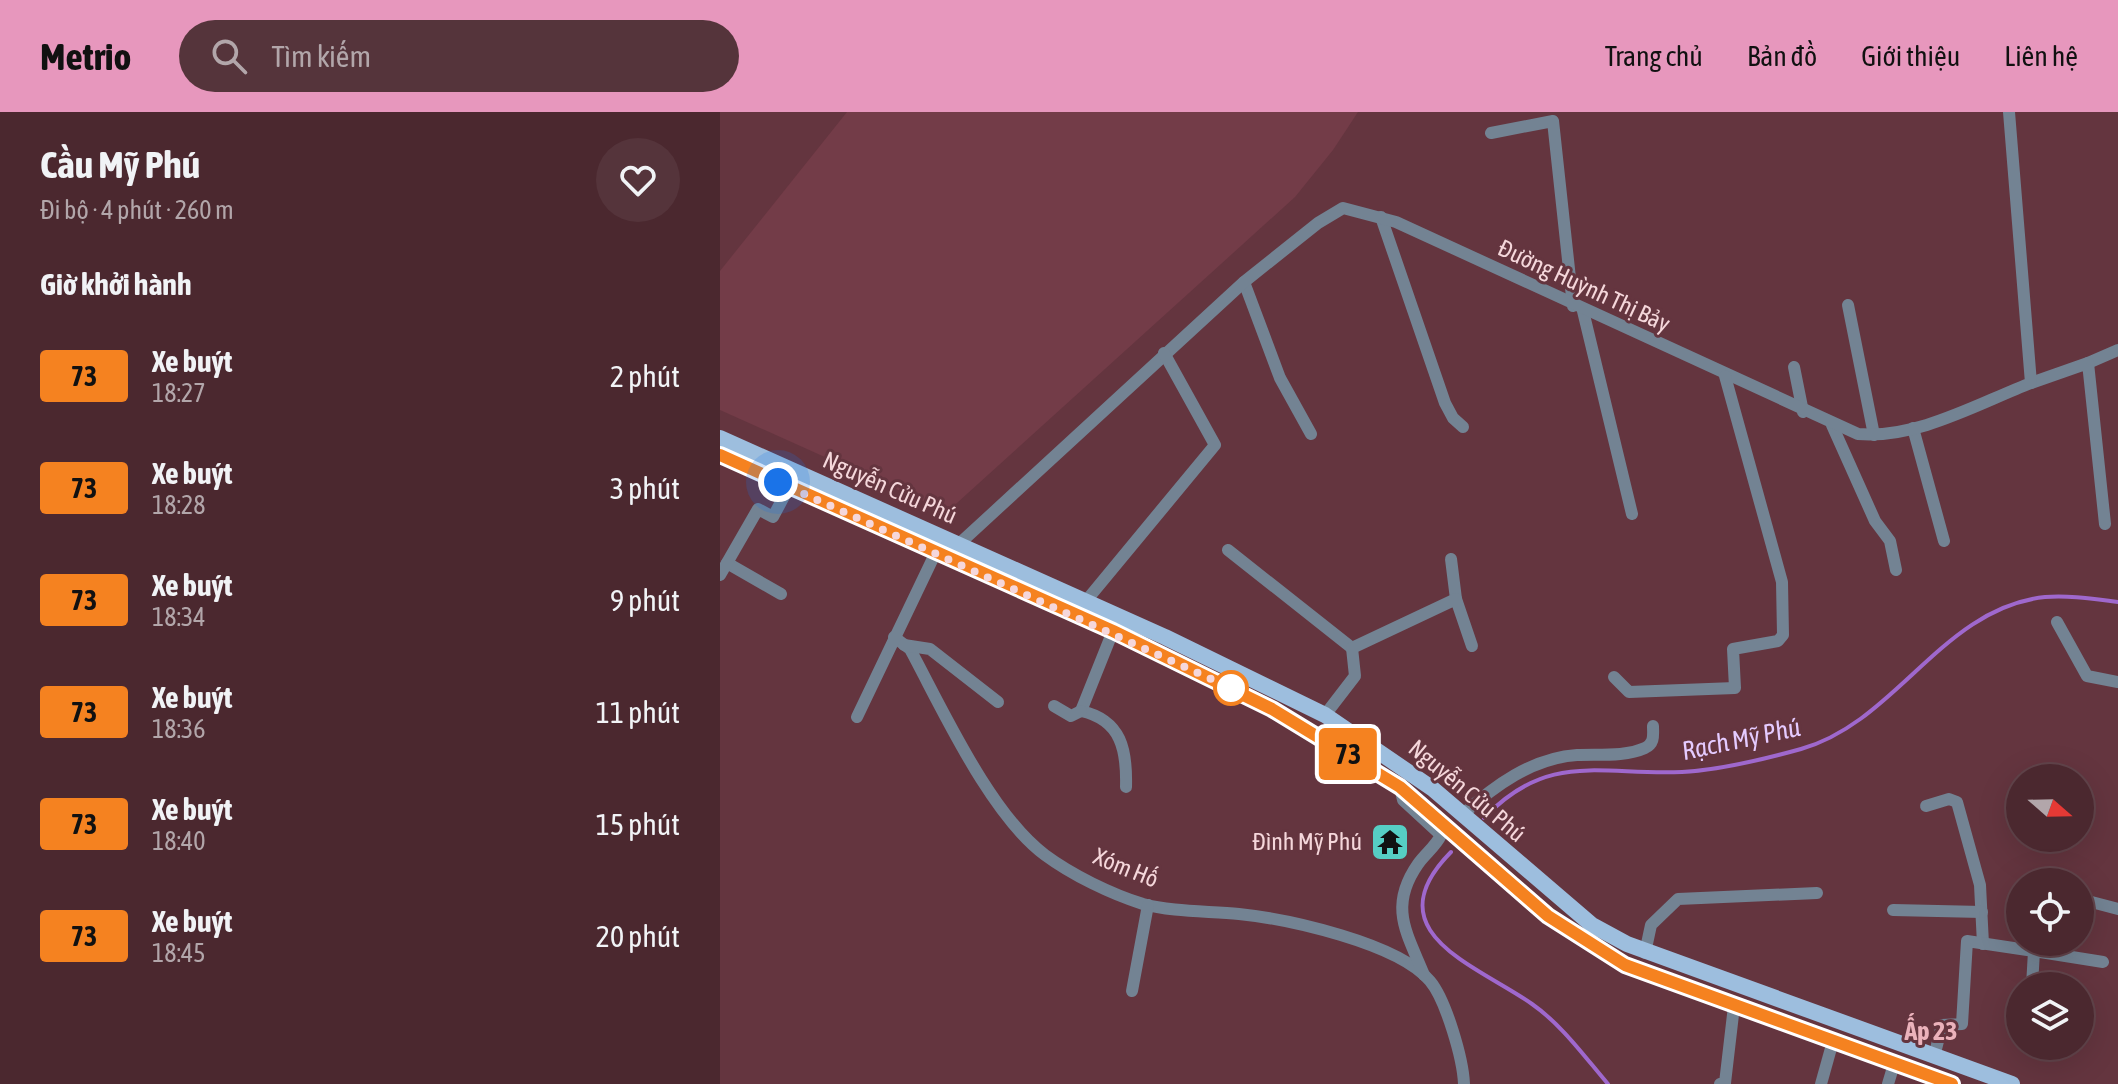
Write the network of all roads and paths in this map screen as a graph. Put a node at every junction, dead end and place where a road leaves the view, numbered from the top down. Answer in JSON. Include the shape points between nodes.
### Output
{"nodes":[{"id":1,"x":2009,"y":112,"type":"edge"},
{"id":2,"x":1491,"y":133,"type":"dead end"},
{"id":3,"x":1381,"y":217,"type":"junction"},
{"id":4,"x":1244,"y":282,"type":"junction"},
{"id":5,"x":1848,"y":305,"type":"dead end"},
{"id":6,"x":1578,"y":308,"type":"junction"},
{"id":7,"x":2118,"y":350,"type":"edge"},
{"id":8,"x":1164,"y":353,"type":"junction"},
{"id":9,"x":2088,"y":363,"type":"junction"},
{"id":10,"x":1794,"y":367,"type":"dead end"},
{"id":11,"x":1725,"y":376,"type":"junction"},
{"id":12,"x":2031,"y":383,"type":"junction"},
{"id":13,"x":1803,"y":412,"type":"junction"},
{"id":14,"x":1832,"y":425,"type":"junction"},
{"id":15,"x":1463,"y":427,"type":"dead end"},
{"id":16,"x":1913,"y":428,"type":"junction"},
{"id":17,"x":1311,"y":434,"type":"dead end"},
{"id":18,"x":1874,"y":435,"type":"junction"},
{"id":19,"x":720,"y":438,"type":"edge"},
{"id":20,"x":720,"y":455,"type":"edge"},
{"id":21,"x":789,"y":487,"type":"junction"},
{"id":22,"x":1632,"y":514,"type":"dead end"},
{"id":23,"x":2105,"y":524,"type":"dead end"},
{"id":24,"x":1944,"y":541,"type":"dead end"},
{"id":25,"x":959,"y":544,"type":"junction"},
{"id":26,"x":1228,"y":550,"type":"dead end"},
{"id":27,"x":935,"y":554,"type":"junction"},
{"id":28,"x":1451,"y":559,"type":"dead end"},
{"id":29,"x":723,"y":569,"type":"edge"},
{"id":30,"x":1896,"y":570,"type":"dead end"},
{"id":31,"x":781,"y":594,"type":"dead end"},
{"id":32,"x":1456,"y":599,"type":"junction"},
{"id":33,"x":1086,"y":601,"type":"junction"},
{"id":34,"x":2057,"y":622,"type":"dead end"},
{"id":35,"x":1113,"y":631,"type":"junction"},
{"id":36,"x":899,"y":641,"type":"junction"},
{"id":37,"x":1472,"y":646,"type":"dead end"},
{"id":38,"x":1352,"y":648,"type":"junction"},
{"id":39,"x":1614,"y":677,"type":"dead end"},
{"id":40,"x":2118,"y":682,"type":"edge"},
{"id":41,"x":998,"y":702,"type":"dead end"},
{"id":42,"x":1054,"y":706,"type":"dead end"},
{"id":43,"x":1081,"y":711,"type":"junction"},
{"id":44,"x":1325,"y":715,"type":"junction"},
{"id":45,"x":857,"y":717,"type":"dead end"},
{"id":46,"x":1653,"y":726,"type":"dead end"},
{"id":47,"x":1126,"y":787,"type":"dead end"},
{"id":48,"x":1400,"y":787,"type":"junction"},
{"id":49,"x":1926,"y":806,"type":"dead end"},
{"id":50,"x":1462,"y":815,"type":"junction"},
{"id":51,"x":1817,"y":893,"type":"dead end"},
{"id":52,"x":2094,"y":903,"type":"edge"},
{"id":53,"x":1148,"y":905,"type":"junction"},
{"id":54,"x":2118,"y":909,"type":"edge"},
{"id":55,"x":1893,"y":910,"type":"dead end"},
{"id":56,"x":1982,"y":912,"type":"junction"},
{"id":57,"x":1983,"y":944,"type":"junction"},
{"id":58,"x":2006,"y":947,"type":"edge"},
{"id":59,"x":1645,"y":953,"type":"junction"},
{"id":60,"x":2065,"y":956,"type":"edge"},
{"id":61,"x":2103,"y":962,"type":"dead end"},
{"id":62,"x":1424,"y":975,"type":"junction"},
{"id":63,"x":1132,"y":991,"type":"dead end"},
{"id":64,"x":1734,"y":1006,"type":"junction"},
{"id":65,"x":1833,"y":1041,"type":"junction"},
{"id":66,"x":1934,"y":1057,"type":"junction"},
{"id":67,"x":1894,"y":1064,"type":"junction"},
{"id":68,"x":1464,"y":1084,"type":"edge"},
{"id":69,"x":1720,"y":1084,"type":"edge"},
{"id":70,"x":1821,"y":1084,"type":"edge"},
{"id":71,"x":1888,"y":1084,"type":"edge"},
{"id":72,"x":1952,"y":1084,"type":"edge"},
{"id":73,"x":2012,"y":1084,"type":"edge"}],
"edges":[{"from":1,"to":12,"type":"street"},
{"from":2,"to":6,"type":"street","via":[[1553,121]]},
{"from":3,"to":4,"type":"street","name":"Đường Huỳnh Thị Bảy","via":[[1343,208]]},
{"from":3,"to":6,"type":"street","name":"Đường Huỳnh Thị Bảy"},
{"from":3,"to":15,"type":"street","via":[[1445,403]]},
{"from":4,"to":8,"type":"street","name":"Đường Huỳnh Thị Bảy"},
{"from":4,"to":17,"type":"street","via":[[1280,378]]},
{"from":5,"to":18,"type":"street"},
{"from":6,"to":11,"type":"street","name":"Đường Huỳnh Thị Bảy"},
{"from":6,"to":22,"type":"street"},
{"from":7,"to":9,"type":"street","name":"Đường Huỳnh Thị Bảy"},
{"from":8,"to":25,"type":"street","name":"Đường Huỳnh Thị Bảy"},
{"from":8,"to":33,"type":"street","via":[[1215,445]]},
{"from":9,"to":12,"type":"street","name":"Đường Huỳnh Thị Bảy"},
{"from":9,"to":23,"type":"street"},
{"from":10,"to":13,"type":"street"},
{"from":11,"to":13,"type":"street","name":"Đường Huỳnh Thị Bảy"},
{"from":11,"to":39,"type":"street","via":[[1782,582],[1783,635],[1778,641],[1733,649],[1735,688],[1629,692]]},
{"from":12,"to":16,"type":"street","name":"Đường Huỳnh Thị Bảy"},
{"from":13,"to":14,"type":"street","name":"Đường Huỳnh Thị Bảy"},
{"from":14,"to":18,"type":"street","name":"Đường Huỳnh Thị Bảy"},
{"from":14,"to":30,"type":"street","via":[[1875,521],[1890,541]]},
{"from":16,"to":18,"type":"street","name":"Đường Huỳnh Thị Bảy"},
{"from":16,"to":24,"type":"street"},
{"from":19,"to":25,"type":"main road","name":"Nguyễn Cửu Phú"},
{"from":20,"to":21,"type":"main road","name":"Nguyễn Cửu Phú"},
{"from":21,"to":27,"type":"main road","name":"Nguyễn Cửu Phú"},
{"from":21,"to":29,"type":"street","via":[[773,517],[758,509]]},
{"from":25,"to":27,"type":"main road"},
{"from":25,"to":33,"type":"main road","name":"Nguyễn Cửu Phú"},
{"from":26,"to":38,"type":"street"},
{"from":27,"to":35,"type":"main road","name":"Nguyễn Cửu Phú"},
{"from":27,"to":36,"type":"street"},
{"from":28,"to":32,"type":"street"},
{"from":29,"to":31,"type":"street"},
{"from":32,"to":37,"type":"street"},
{"from":32,"to":38,"type":"street"},
{"from":33,"to":44,"type":"main road","name":"Nguyễn Cửu Phú"},
{"from":34,"to":40,"type":"street","via":[[2087,676]]},
{"from":35,"to":43,"type":"street"},
{"from":35,"to":48,"type":"main road","name":"Nguyễn Cửu Phú","via":[[1272,709]]},
{"from":36,"to":41,"type":"street","via":[[930,649]]},
{"from":36,"to":45,"type":"street"},
{"from":36,"to":53,"type":"street","name":"Xóm Hố","via":[[910,649],[973,766],[1019,828],[1045,855]]},
{"from":38,"to":44,"type":"street","via":[[1355,675]]},
{"from":42,"to":43,"type":"street","via":[[1071,716]]},
{"from":43,"to":47,"type":"street","via":[[1104,720],[1124,743]]},
{"from":44,"to":50,"type":"main road","name":"Nguyễn Cửu Phú","via":[[1421,780]]},
{"from":46,"to":50,"type":"street","via":[[1647,747],[1571,755],[1511,775]]},
{"from":48,"to":62,"type":"street","via":[[1403,800],[1441,835],[1416,866],[1401,898],[1403,924]]},
{"from":48,"to":64,"type":"main road","name":"Nguyễn Cửu Phú","via":[[1584,941],[1625,965]]},
{"from":49,"to":56,"type":"street","via":[[1957,802],[1980,885]]},
{"from":50,"to":59,"type":"main road","name":"Nguyễn Cửu Phú","via":[[1592,925]]},
{"from":51,"to":59,"type":"street","via":[[1678,899],[1651,925]]},
{"from":52,"to":54,"type":"street"},
{"from":53,"to":62,"type":"street","name":"Xóm Hố","via":[[1259,916],[1328,930]]},
{"from":53,"to":63,"type":"street"},
{"from":55,"to":56,"type":"street"},
{"from":56,"to":57,"type":"street"},
{"from":57,"to":58,"type":"street"},
{"from":57,"to":66,"type":"street","via":[[1967,941],[1962,1024],[1942,1025]]},
{"from":59,"to":66,"type":"main road","name":"Nguyễn Cửu Phú"},
{"from":60,"to":61,"type":"street"},
{"from":62,"to":68,"type":"street","via":[[1441,1002]]},
{"from":64,"to":65,"type":"main road","name":"Nguyễn Cửu Phú"},
{"from":64,"to":69,"type":"street","via":[[1725,1083]]},
{"from":65,"to":67,"type":"main road","name":"Nguyễn Cửu Phú"},
{"from":65,"to":70,"type":"street"},
{"from":66,"to":73,"type":"main road","name":"Nguyễn Cửu Phú"},
{"from":67,"to":71,"type":"street"},
{"from":67,"to":72,"type":"main road","name":"Nguyễn Cửu Phú"}]}
